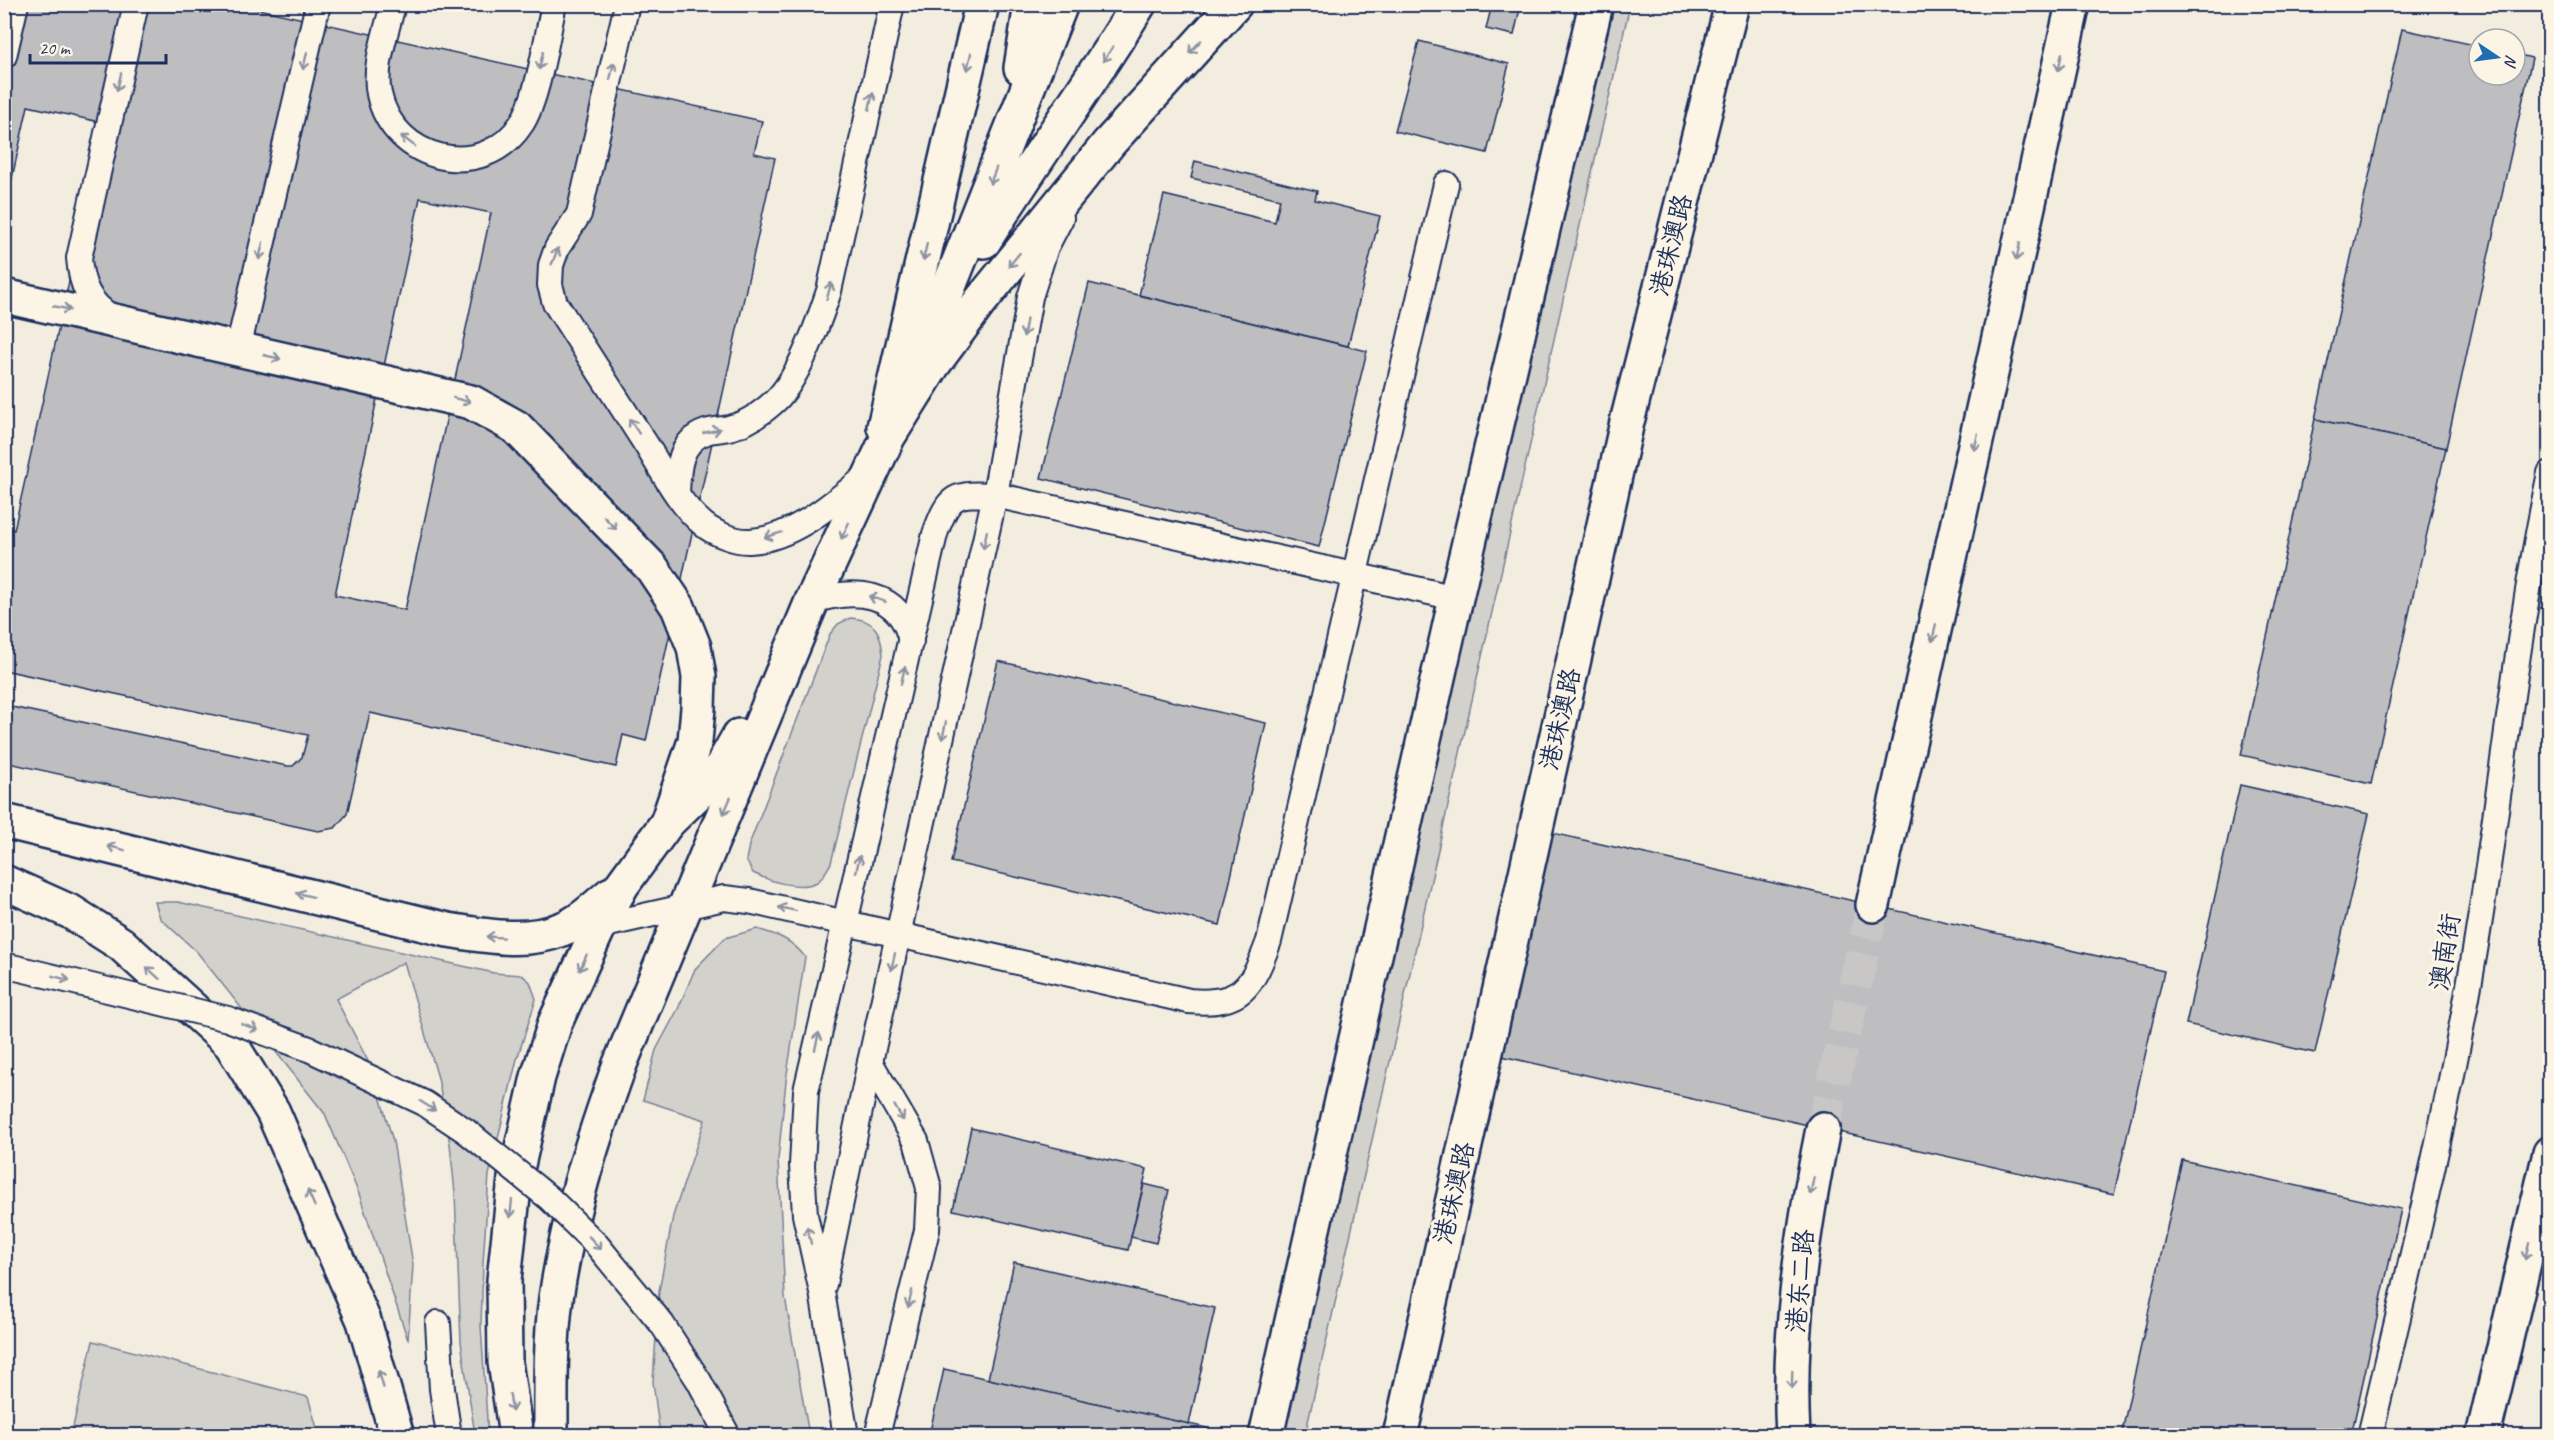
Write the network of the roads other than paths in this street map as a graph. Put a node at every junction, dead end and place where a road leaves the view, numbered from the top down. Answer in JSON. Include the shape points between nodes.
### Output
{"nodes":[{"id":1,"x":16,"y":4,"type":"edge"},
{"id":2,"x":136,"y":4,"type":"edge"},
{"id":3,"x":318,"y":4,"type":"edge"},
{"id":4,"x":393,"y":4,"type":"edge"},
{"id":5,"x":554,"y":4,"type":"edge"},
{"id":6,"x":627,"y":4,"type":"edge"},
{"id":7,"x":892,"y":4,"type":"edge"},
{"id":8,"x":982,"y":4,"type":"edge"},
{"id":9,"x":1032,"y":4,"type":"edge"},
{"id":10,"x":1061,"y":4,"type":"edge"},
{"id":11,"x":1139,"y":4,"type":"edge"},
{"id":12,"x":1235,"y":4,"type":"edge"},
{"id":13,"x":1596,"y":4,"type":"edge"},
{"id":14,"x":1732,"y":4,"type":"edge"},
{"id":15,"x":2073,"y":4,"type":"edge"},
{"id":16,"x":4,"y":56,"type":"edge"},
{"id":17,"x":1012,"y":129,"type":"junction"},
{"id":18,"x":1109,"y":143,"type":"junction"},
{"id":19,"x":1446,"y":184,"type":"dead end"},
{"id":20,"x":4,"y":296,"type":"edge"},
{"id":21,"x":942,"y":308,"type":"junction"},
{"id":22,"x":117,"y":321,"type":"junction"},
{"id":23,"x":238,"y":349,"type":"junction"},
{"id":24,"x":888,"y":437,"type":"junction"},
{"id":25,"x":874,"y":470,"type":"junction"},
{"id":26,"x":2550,"y":473,"type":"edge"},
{"id":27,"x":677,"y":493,"type":"junction"},
{"id":28,"x":995,"y":495,"type":"junction"},
{"id":29,"x":1356,"y":577,"type":"junction"},
{"id":30,"x":1456,"y":598,"type":"junction"},
{"id":31,"x":812,"y":601,"type":"junction"},
{"id":32,"x":795,"y":641,"type":"junction"},
{"id":33,"x":911,"y":641,"type":"junction"},
{"id":34,"x":4,"y":821,"type":"edge"},
{"id":35,"x":667,"y":823,"type":"junction"},
{"id":36,"x":4,"y":882,"type":"edge"},
{"id":37,"x":622,"y":885,"type":"junction"},
{"id":38,"x":686,"y":905,"type":"junction"},
{"id":39,"x":1873,"y":905,"type":"tunnel mouth"},
{"id":40,"x":844,"y":921,"type":"junction"},
{"id":41,"x":599,"y":927,"type":"junction"},
{"id":42,"x":899,"y":934,"type":"junction"},
{"id":43,"x":534,"y":936,"type":"junction"},
{"id":44,"x":4,"y":964,"type":"edge"},
{"id":45,"x":870,"y":1062,"type":"junction"},
{"id":46,"x":1823,"y":1128,"type":"tunnel mouth"},
{"id":47,"x":2550,"y":1153,"type":"edge"},
{"id":48,"x":822,"y":1292,"type":"junction"},
{"id":49,"x":438,"y":1323,"type":"dead end"},
{"id":50,"x":397,"y":1436,"type":"edge"},
{"id":51,"x":449,"y":1436,"type":"edge"},
{"id":52,"x":516,"y":1436,"type":"edge"},
{"id":53,"x":551,"y":1436,"type":"edge"},
{"id":54,"x":728,"y":1436,"type":"edge"},
{"id":55,"x":846,"y":1436,"type":"edge"},
{"id":56,"x":877,"y":1436,"type":"edge"},
{"id":57,"x":1266,"y":1436,"type":"edge"},
{"id":58,"x":1400,"y":1436,"type":"edge"},
{"id":59,"x":1793,"y":1436,"type":"edge"},
{"id":60,"x":2370,"y":1436,"type":"edge"},
{"id":61,"x":2483,"y":1436,"type":"edge"}],
"edges":[{"from":1,"to":16,"type":"lane"},
{"from":2,"to":22,"type":"lane","one_way":true,"via":[[79,258],[80,277],[87,295]]},
{"from":3,"to":23,"type":"lane","one_way":true},
{"from":5,"to":4,"type":"lane","one_way":true,"via":[[532,99],[522,123],[503,144],[479,156],[452,159],[426,153],[404,139],[387,118],[378,93],[379,65]]},
{"from":27,"to":6,"type":"lane","one_way":true,"via":[[555,303],[550,285],[557,248],[579,214]]},
{"from":27,"to":7,"type":"lane","one_way":true,"via":[[685,448],[695,436],[734,427],[756,417],[777,400],[817,328],[829,291]]},
{"from":8,"to":25,"type":"main road","one_way":true},
{"from":9,"to":17,"type":"main road"},
{"from":10,"to":17,"type":"main road"},
{"from":11,"to":21,"type":"main road","one_way":true},
{"from":12,"to":18,"type":"main road","one_way":true},
{"from":13,"to":30,"type":"main road"},
{"from":14,"to":58,"type":"main road","name":"港珠澳路","via":[[1626,422]]},
{"from":15,"to":39,"type":"main road","one_way":true},
{"from":17,"to":21,"type":"main road","one_way":true},
{"from":18,"to":24,"type":"main road","one_way":true,"via":[[979,303],[933,365]]},
{"from":18,"to":28,"type":"lane","one_way":true,"via":[[1075,191],[1046,247],[1030,297]]},
{"from":19,"to":29,"type":"lane"},
{"from":20,"to":22,"type":"main road","one_way":true},
{"from":21,"to":24,"type":"main road"},
{"from":22,"to":23,"type":"main road"},
{"from":23,"to":35,"type":"main road","one_way":true,"via":[[471,402],[516,426],[652,568],[678,607],[694,647],[699,677],[695,741]]},
{"from":24,"to":25,"type":"main road"},
{"from":25,"to":27,"type":"lane","one_way":true,"via":[[824,511],[797,527],[749,542],[703,525]]},
{"from":25,"to":31,"type":"main road","one_way":true},
{"from":26,"to":60,"type":"lane","name":"澳南街","via":[[2518,641],[2480,924],[2462,1026]]},
{"from":28,"to":29,"type":"lane"},
{"from":28,"to":33,"type":"lane","via":[[965,494],[952,500],[942,514]]},
{"from":28,"to":42,"type":"lane","one_way":true},
{"from":29,"to":30,"type":"lane"},
{"from":29,"to":42,"type":"lane","via":[[1269,941],[1256,975],[1237,996],[1212,1003],[1189,1001]]},
{"from":30,"to":57,"type":"main road"},
{"from":31,"to":32,"type":"main road"},
{"from":33,"to":31,"type":"lane","one_way":true,"via":[[908,624],[899,611],[875,597],[843,593]]},
{"from":32,"to":35,"type":"main road","via":[[722,766]]},
{"from":32,"to":38,"type":"main road","one_way":true},
{"from":40,"to":33,"type":"lane","one_way":true},
{"from":43,"to":34,"type":"main road","one_way":true,"via":[[497,938],[448,930]]},
{"from":35,"to":37,"type":"main road"},
{"from":50,"to":36,"type":"main road","one_way":true,"via":[[364,1321],[273,1112],[231,1044],[121,944],[71,912]]},
{"from":37,"to":41,"type":"main road"},
{"from":37,"to":43,"type":"main road","via":[[563,929]]},
{"from":40,"to":38,"type":"lane","one_way":true,"via":[[749,900],[724,898]]},
{"from":38,"to":41,"type":"lane"},
{"from":38,"to":53,"type":"main road","via":[[592,1139],[571,1219],[556,1300],[550,1374]]},
{"from":40,"to":42,"type":"lane"},
{"from":48,"to":40,"type":"lane","one_way":true,"via":[[805,1215],[802,1165],[806,1091]]},
{"from":41,"to":43,"type":"lane"},
{"from":41,"to":52,"type":"main road","one_way":true,"via":[[555,1023],[515,1178],[504,1280],[505,1362]]},
{"from":42,"to":45,"type":"lane","one_way":true},
{"from":44,"to":54,"type":"lane","one_way":true,"bridge":true,"via":[[228,1019],[309,1049],[424,1103],[466,1131],[549,1198],[597,1245],[662,1324]]},
{"from":45,"to":48,"type":"lane"},
{"from":45,"to":56,"type":"lane","one_way":true,"via":[[916,1142],[929,1188],[927,1230]]},
{"from":46,"to":59,"type":"main road","name":"港东二路","one_way":true,"via":[[1805,1223],[1795,1316]]},
{"from":47,"to":61,"type":"main road","one_way":true},
{"from":48,"to":55,"type":"lane"},
{"from":49,"to":51,"type":"lane"}]}
